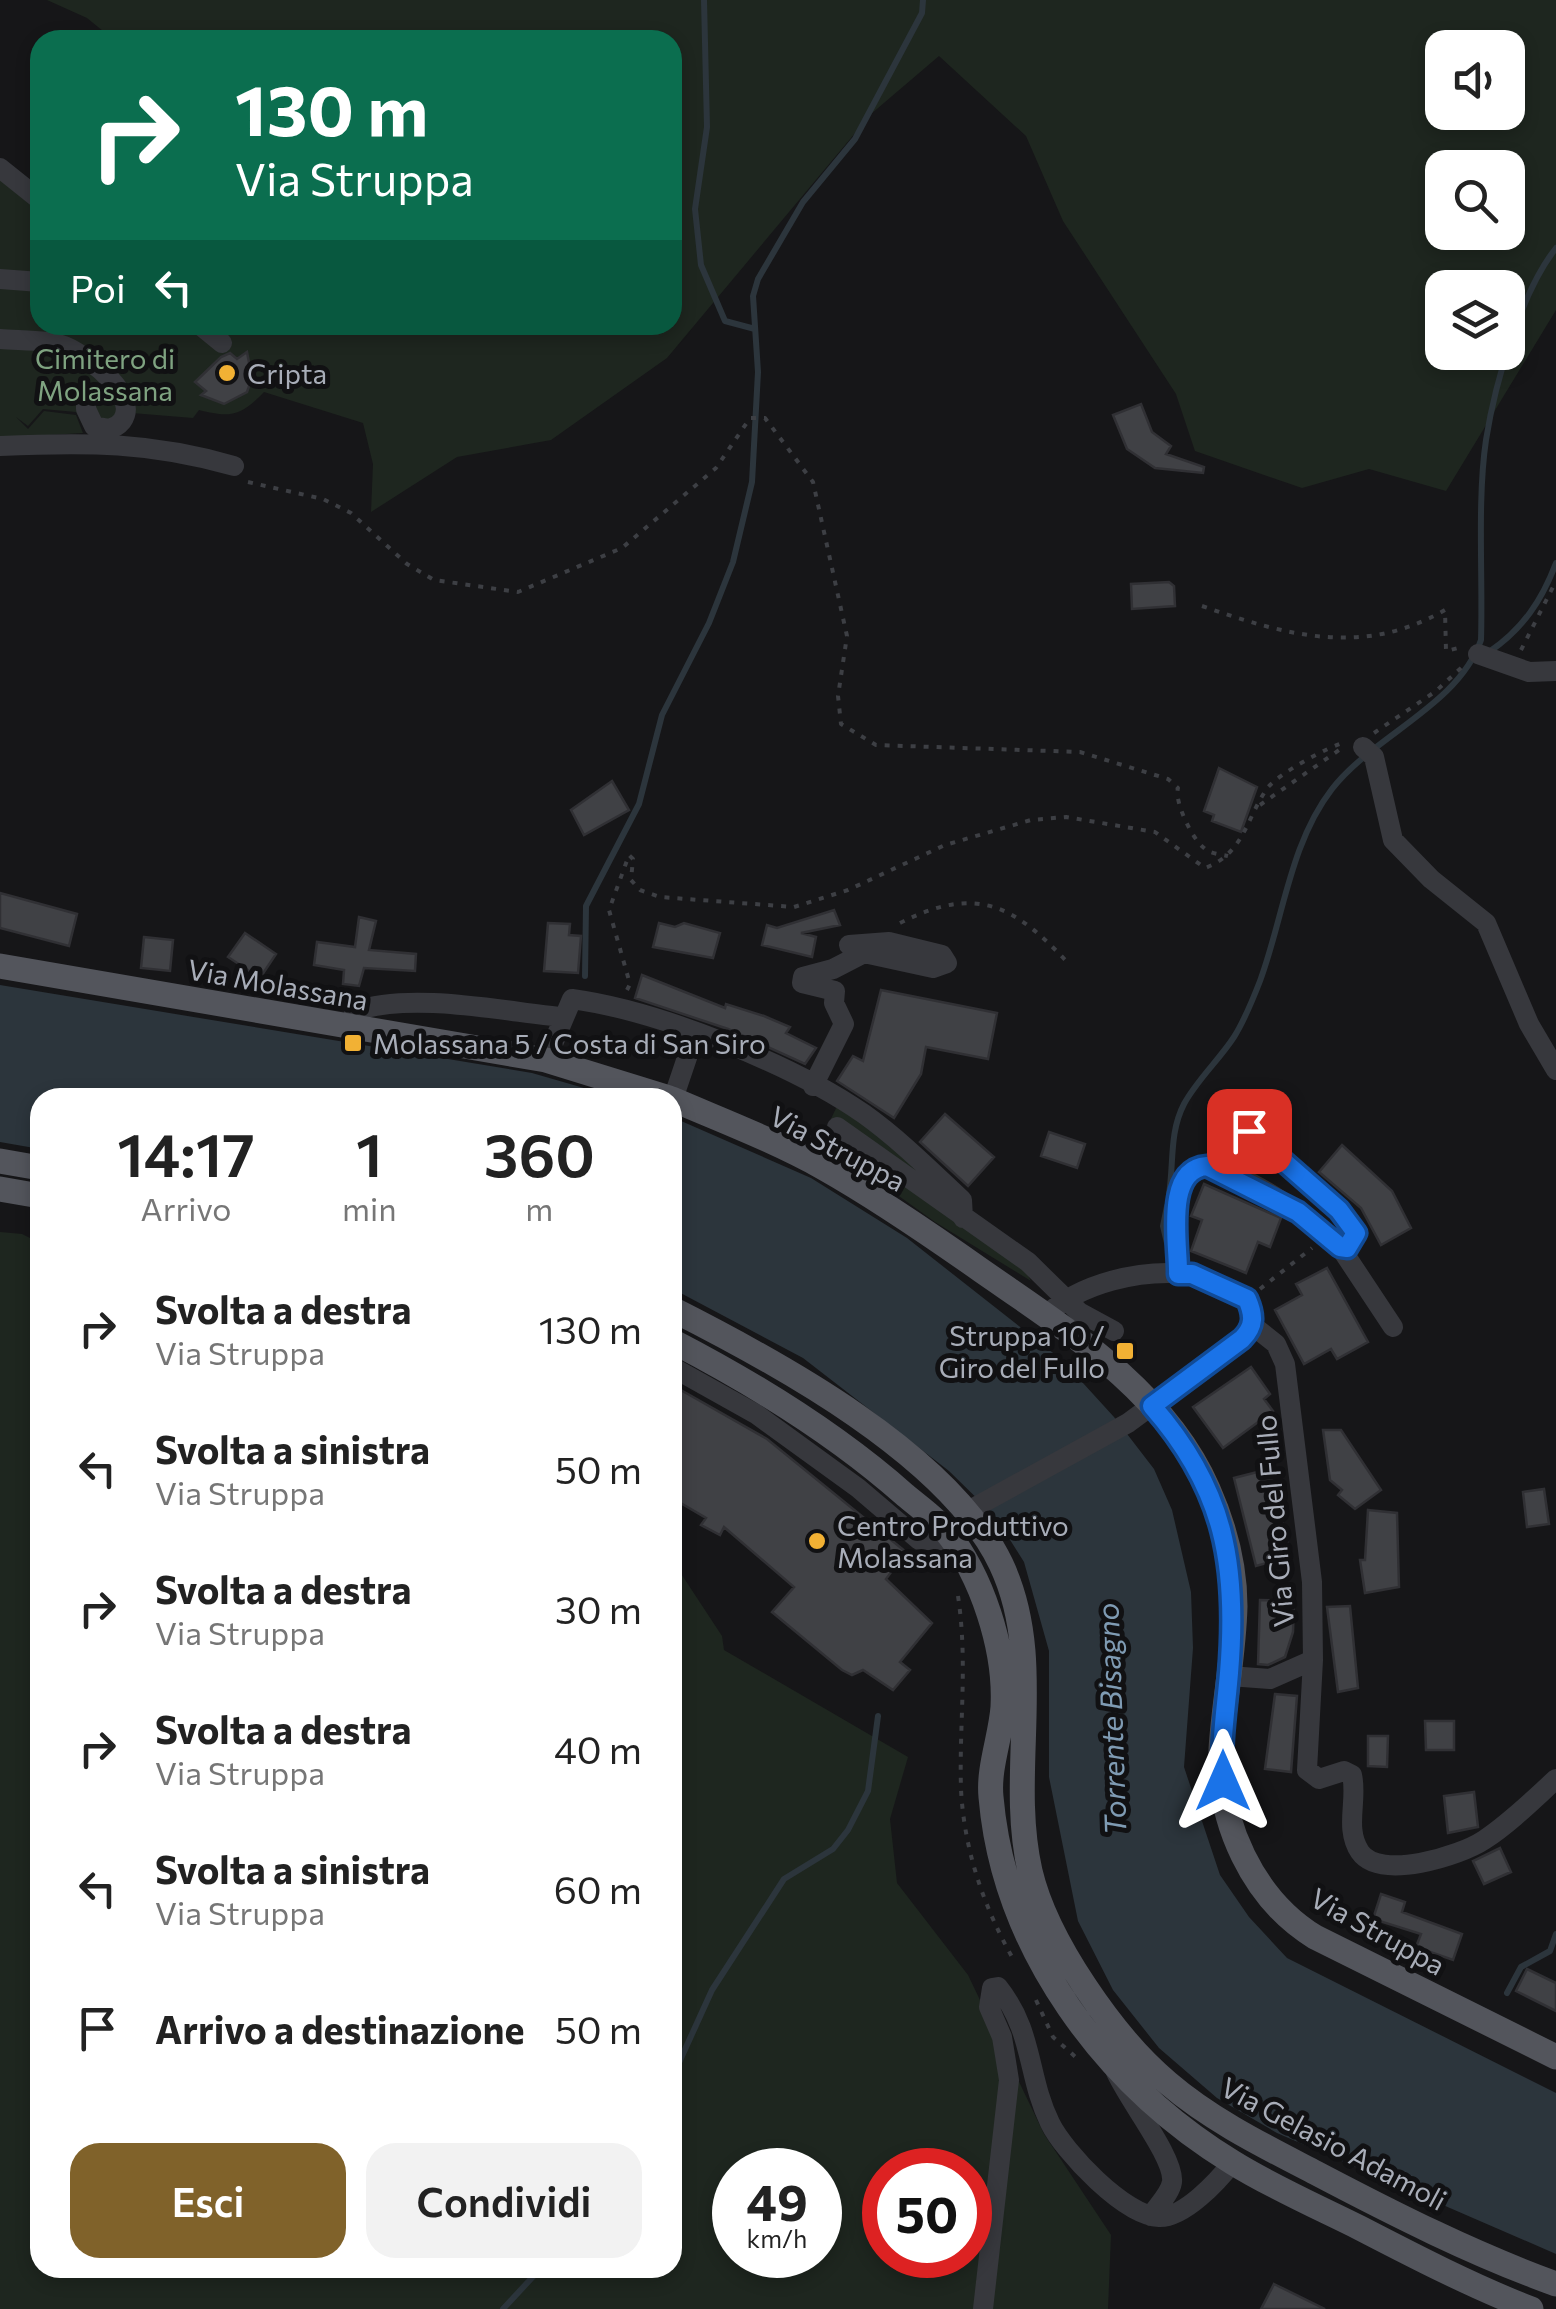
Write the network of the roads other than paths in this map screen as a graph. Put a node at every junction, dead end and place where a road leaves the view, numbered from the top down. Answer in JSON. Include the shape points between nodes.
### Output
{"nodes":[{"id":1,"x":0,"y":168,"type":"edge"},
{"id":2,"x":30,"y":192,"type":"edge"},
{"id":3,"x":0,"y":278,"type":"edge"},
{"id":4,"x":30,"y":281,"type":"edge"},
{"id":5,"x":212,"y":335,"type":"edge"},
{"id":6,"x":0,"y":339,"type":"edge"},
{"id":7,"x":222,"y":343,"type":"dead end"},
{"id":8,"x":86,"y":394,"type":"dead end"},
{"id":9,"x":0,"y":446,"type":"edge"},
{"id":10,"x":232,"y":472,"type":"road end"},
{"id":11,"x":1481,"y":655,"type":"road end"},
{"id":12,"x":1556,"y":671,"type":"edge"},
{"id":13,"x":1367,"y":744,"type":"road end"},
{"id":14,"x":858,"y":945,"type":"road end"},
{"id":15,"x":0,"y":966,"type":"edge"},
{"id":16,"x":561,"y":1017,"type":"junction"},
{"id":17,"x":349,"y":1027,"type":"junction"},
{"id":18,"x":852,"y":1032,"type":"dead end"},
{"id":19,"x":696,"y":1034,"type":"junction"},
{"id":20,"x":546,"y":1060,"type":"junction"},
{"id":21,"x":1556,"y":1070,"type":"edge"},
{"id":22,"x":816,"y":1087,"type":"junction"},
{"id":23,"x":638,"y":1088,"type":"edge"},
{"id":24,"x":675,"y":1088,"type":"edge"},
{"id":25,"x":682,"y":1103,"type":"edge"},
{"id":26,"x":862,"y":1113,"type":"junction"},
{"id":27,"x":838,"y":1126,"type":"dead end"},
{"id":28,"x":1249,"y":1131,"type":"dead end"},
{"id":29,"x":860,"y":1146,"type":"junction"},
{"id":30,"x":0,"y":1161,"type":"edge"},
{"id":31,"x":30,"y":1166,"type":"edge"},
{"id":32,"x":0,"y":1189,"type":"edge"},
{"id":33,"x":30,"y":1194,"type":"edge"},
{"id":34,"x":967,"y":1216,"type":"junction"},
{"id":35,"x":1334,"y":1241,"type":"junction"},
{"id":36,"x":968,"y":1262,"type":"junction"},
{"id":37,"x":1178,"y":1274,"type":"junction"},
{"id":38,"x":1055,"y":1307,"type":"junction"},
{"id":39,"x":682,"y":1314,"type":"edge"},
{"id":40,"x":1252,"y":1325,"type":"junction"},
{"id":41,"x":1394,"y":1328,"type":"dead end"},
{"id":42,"x":1114,"y":1331,"type":"dead end"},
{"id":43,"x":682,"y":1345,"type":"edge"},
{"id":44,"x":682,"y":1373,"type":"edge"},
{"id":45,"x":1152,"y":1406,"type":"junction"},
{"id":46,"x":972,"y":1509,"type":"junction"},
{"id":47,"x":951,"y":1541,"type":"junction"},
{"id":48,"x":1313,"y":1660,"type":"junction"},
{"id":49,"x":1229,"y":1676,"type":"junction"},
{"id":50,"x":1556,"y":1778,"type":"edge"},
{"id":51,"x":1556,"y":2057,"type":"edge"},
{"id":52,"x":1114,"y":2067,"type":"junction"},
{"id":53,"x":1232,"y":2162,"type":"junction"},
{"id":54,"x":1151,"y":2216,"type":"junction"},
{"id":55,"x":1556,"y":2284,"type":"edge"},
{"id":56,"x":984,"y":2309,"type":"edge"},
{"id":57,"x":1531,"y":2309,"type":"edge"}],
"edges":[{"from":1,"to":2,"type":"street"},
{"from":3,"to":4,"type":"street"},
{"from":5,"to":7,"type":"street"},
{"from":6,"to":8,"type":"street","via":[[67,346],[101,368],[126,406],[118,426],[94,426]]},
{"from":9,"to":10,"type":"street","via":[[144,445]]},
{"from":11,"to":12,"type":"street","via":[[1513,668]]},
{"from":13,"to":21,"type":"street","via":[[1393,840],[1430,880],[1486,923]]},
{"from":14,"to":22,"type":"street","via":[[888,942],[935,952],[946,967],[864,953],[803,977],[802,983],[832,988],[844,1024]]},
{"from":15,"to":17,"type":"main road","name":"Via Molassana"},
{"from":16,"to":17,"type":"street","via":[[386,1006],[355,1011]]},
{"from":16,"to":19,"type":"street","via":[[572,999]]},
{"from":16,"to":20,"type":"street"},
{"from":17,"to":20,"type":"main road","name":"Via Molassana"},
{"from":18,"to":22,"type":"street"},
{"from":19,"to":22,"type":"street"},
{"from":19,"to":24,"type":"street"},
{"from":20,"to":23,"type":"main road","name":"Via Struppa"},
{"from":22,"to":26,"type":"street"},
{"from":25,"to":36,"type":"main road","name":"Via Struppa","via":[[822,1167]]},
{"from":26,"to":29,"type":"street","name":"Via Struppa"},
{"from":26,"to":34,"type":"street"},
{"from":27,"to":29,"type":"street","name":"Via Struppa"},
{"from":28,"to":35,"type":"street","via":[[1354,1228],[1347,1248]]},
{"from":29,"to":34,"type":"street","name":"Via Struppa"},
{"from":30,"to":31,"type":"main road"},
{"from":32,"to":33,"type":"main road"},
{"from":34,"to":36,"type":"street"},
{"from":34,"to":38,"type":"street","name":"Via Struppa","via":[[1028,1262]]},
{"from":35,"to":37,"type":"street","via":[[1260,1191],[1199,1167],[1187,1177],[1174,1217]]},
{"from":35,"to":41,"type":"street"},
{"from":36,"to":38,"type":"main road","name":"Via Struppa"},
{"from":37,"to":38,"type":"street","via":[[1097,1286]]},
{"from":37,"to":40,"type":"street","via":[[1247,1299]]},
{"from":38,"to":42,"type":"street","name":"Via Struppa"},
{"from":38,"to":45,"type":"main road","name":"Via Struppa"},
{"from":39,"to":46,"type":"main road","name":"Via Gelasio Adamoli","via":[[776,1361]]},
{"from":40,"to":45,"type":"street"},
{"from":40,"to":48,"type":"street","name":"Via Giro del Fullo","via":[[1281,1352],[1287,1378],[1312,1582]]},
{"from":43,"to":47,"type":"main road","via":[[760,1387],[883,1476]]},
{"from":44,"to":47,"type":"street","via":[[756,1414],[919,1540]]},
{"from":45,"to":46,"type":"street"},
{"from":45,"to":49,"type":"main road","name":"Via Struppa","via":[[1180,1437],[1222,1527],[1235,1605]]},
{"from":46,"to":55,"type":"main road","name":"Via Gelasio Adamoli","via":[[1000,1562],[1019,1626],[1030,1871],[1071,1965],[1116,2030],[1168,2084],[1256,2142],[1498,2263]]},
{"from":47,"to":52,"type":"main road","via":[[983,1598],[995,1638],[1003,1705],[990,1794],[1008,1883],[1048,1976]]},
{"from":48,"to":49,"type":"street","name":"Via Giro del Fullo","via":[[1270,1679]]},
{"from":48,"to":50,"type":"street","name":"Via Giro del Fullo","via":[[1306,1763],[1313,1778],[1352,1775],[1355,1841],[1368,1860],[1387,1866],[1468,1849]]},
{"from":49,"to":51,"type":"main road","name":"Via Struppa","via":[[1220,1752],[1227,1811],[1244,1857],[1273,1901],[1323,1942]]},
{"from":52,"to":53,"type":"main road","via":[[1153,2105]]},
{"from":52,"to":54,"type":"street","via":[[1172,2167],[1170,2190]]},
{"from":53,"to":54,"type":"street","via":[[1173,2214]]},
{"from":53,"to":57,"type":"main road"},
{"from":54,"to":56,"type":"street","via":[[1126,2204],[1058,2137],[1020,2018],[1002,1990],[992,1988],[989,2007],[1009,2080]]}]}
